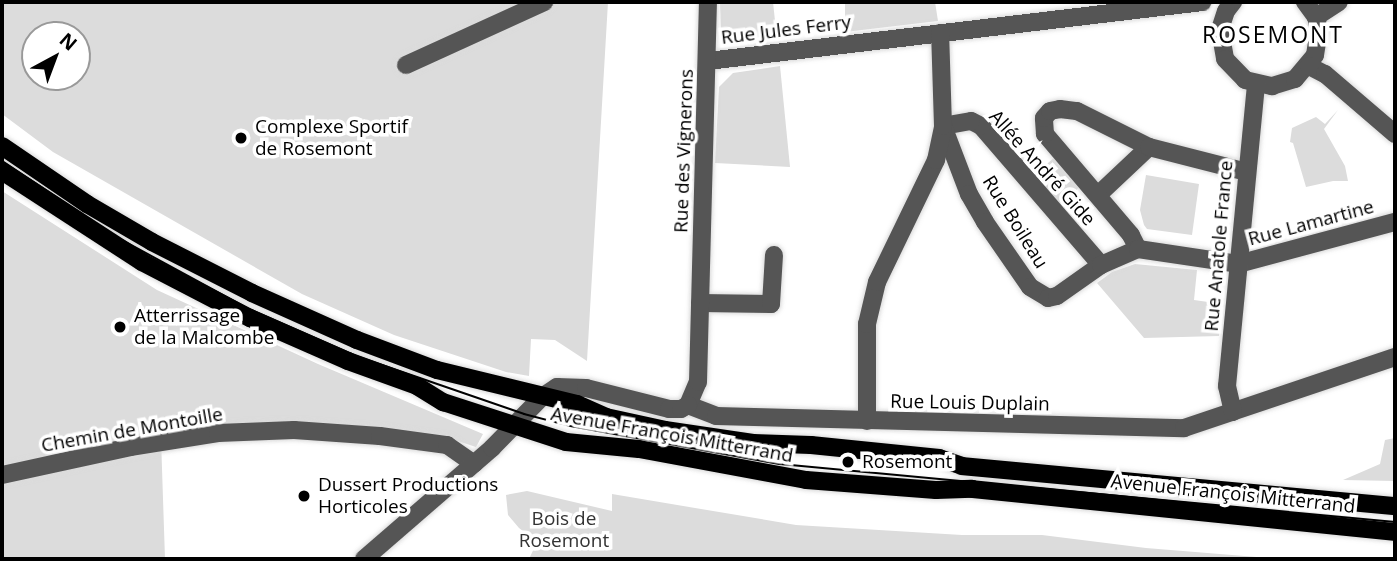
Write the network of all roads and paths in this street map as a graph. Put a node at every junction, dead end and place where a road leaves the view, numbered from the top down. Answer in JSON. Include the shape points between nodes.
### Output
{"nodes":[{"id":1,"x":544,"y":2,"type":"edge"},
{"id":2,"x":708,"y":2,"type":"edge"},
{"id":3,"x":1202,"y":2,"type":"edge"},
{"id":4,"x":1305,"y":2,"type":"edge"},
{"id":5,"x":1339,"y":2,"type":"edge"},
{"id":6,"x":1223,"y":5,"type":"edge"},
{"id":7,"x":1316,"y":18,"type":"junction"},
{"id":8,"x":940,"y":33,"type":"junction"},
{"id":9,"x":708,"y":61,"type":"junction"},
{"id":10,"x":406,"y":65,"type":"dead end"},
{"id":11,"x":1309,"y":66,"type":"junction"},
{"id":12,"x":1256,"y":84,"type":"junction"},
{"id":13,"x":943,"y":126,"type":"junction"},
{"id":14,"x":1395,"y":134,"type":"edge"},
{"id":15,"x":2,"y":146,"type":"edge"},
{"id":16,"x":1149,"y":147,"type":"junction"},
{"id":17,"x":2,"y":171,"type":"edge"},
{"id":18,"x":1247,"y":172,"type":"junction"},
{"id":19,"x":1098,"y":195,"type":"junction"},
{"id":20,"x":1395,"y":222,"type":"edge"},
{"id":21,"x":1138,"y":249,"type":"junction"},
{"id":22,"x":774,"y":255,"type":"dead end"},
{"id":23,"x":1238,"y":264,"type":"junction"},
{"id":24,"x":1101,"y":265,"type":"junction"},
{"id":25,"x":700,"y":303,"type":"junction"},
{"id":26,"x":1395,"y":357,"type":"edge"},
{"id":27,"x":542,"y":397,"type":"junction"},
{"id":28,"x":688,"y":405,"type":"junction"},
{"id":29,"x":1233,"y":412,"type":"junction"},
{"id":30,"x":867,"y":421,"type":"junction"},
{"id":31,"x":513,"y":425,"type":"junction"},
{"id":32,"x":474,"y":464,"type":"junction"},
{"id":33,"x":2,"y":475,"type":"edge"},
{"id":34,"x":1395,"y":506,"type":"edge"},
{"id":35,"x":1395,"y":532,"type":"edge"},
{"id":36,"x":365,"y":559,"type":"edge"}],
"edges":[{"from":1,"to":10,"type":"street"},
{"from":2,"to":9,"type":"street","name":"Rue des Vignerons"},
{"from":3,"to":8,"type":"street","name":"Rue Jules Ferry"},
{"from":4,"to":7,"type":"street"},
{"from":5,"to":7,"type":"street"},
{"from":6,"to":12,"type":"street","via":[[1220,30],[1225,59],[1233,71]]},
{"from":7,"to":11,"type":"street","via":[[1319,43]]},
{"from":8,"to":9,"type":"street","name":"Rue Jules Ferry"},
{"from":8,"to":13,"type":"street"},
{"from":9,"to":25,"type":"street","name":"Rue des Vignerons"},
{"from":11,"to":12,"type":"street","via":[[1284,83]]},
{"from":11,"to":14,"type":"street","via":[[1325,74]]},
{"from":12,"to":18,"type":"street","name":"Rue Anatole France"},
{"from":13,"to":24,"type":"street","name":"Allée André Gide","via":[[971,121],[981,126]]},
{"from":13,"to":24,"type":"street","name":"Rue Boileau","via":[[969,194],[1030,287],[1041,296],[1056,296]]},
{"from":13,"to":30,"type":"street","via":[[936,160],[877,282],[867,324]]},
{"from":15,"to":27,"type":"main road","name":"Avenue François Mitterrand","via":[[87,204],[252,293],[437,370]]},
{"from":16,"to":18,"type":"street"},
{"from":16,"to":19,"type":"street"},
{"from":16,"to":19,"type":"street","via":[[1077,111],[1050,111],[1044,118],[1045,134]]},
{"from":17,"to":31,"type":"main road","name":"Avenue François Mitterrand","via":[[142,262],[250,318],[417,386],[443,402]]},
{"from":18,"to":23,"type":"street","name":"Rue Anatole France"},
{"from":19,"to":21,"type":"street"},
{"from":20,"to":23,"type":"street","name":"Rue Lamartine"},
{"from":21,"to":23,"type":"street"},
{"from":21,"to":24,"type":"street","name":"Rue Boileau"},
{"from":22,"to":25,"type":"street","via":[[772,303]]},
{"from":23,"to":29,"type":"street","name":"Rue Anatole France","via":[[1227,386]]},
{"from":25,"to":28,"type":"street","name":"Rue des Vignerons","via":[[698,382]]},
{"from":26,"to":29,"type":"street","name":"Rue Louis Duplain"},
{"from":27,"to":28,"type":"street","name":"Rue Louis Duplain","via":[[569,385],[669,409]]},
{"from":27,"to":31,"type":"street"},
{"from":27,"to":34,"type":"main road","name":"Avenue François Mitterrand","via":[[577,404],[606,417],[709,438]]},
{"from":28,"to":30,"type":"street","name":"Rue Louis Duplain","via":[[716,416]]},
{"from":29,"to":30,"type":"street","name":"Rue Louis Duplain","via":[[1184,428]]},
{"from":31,"to":32,"type":"street"},
{"from":31,"to":35,"type":"main road","name":"Avenue François Mitterrand","via":[[566,442],[666,453],[806,480],[972,489]]},
{"from":32,"to":33,"type":"street","name":"Chemin de Montoille","via":[[447,445],[294,430],[205,435]]},
{"from":32,"to":36,"type":"street"}]}
